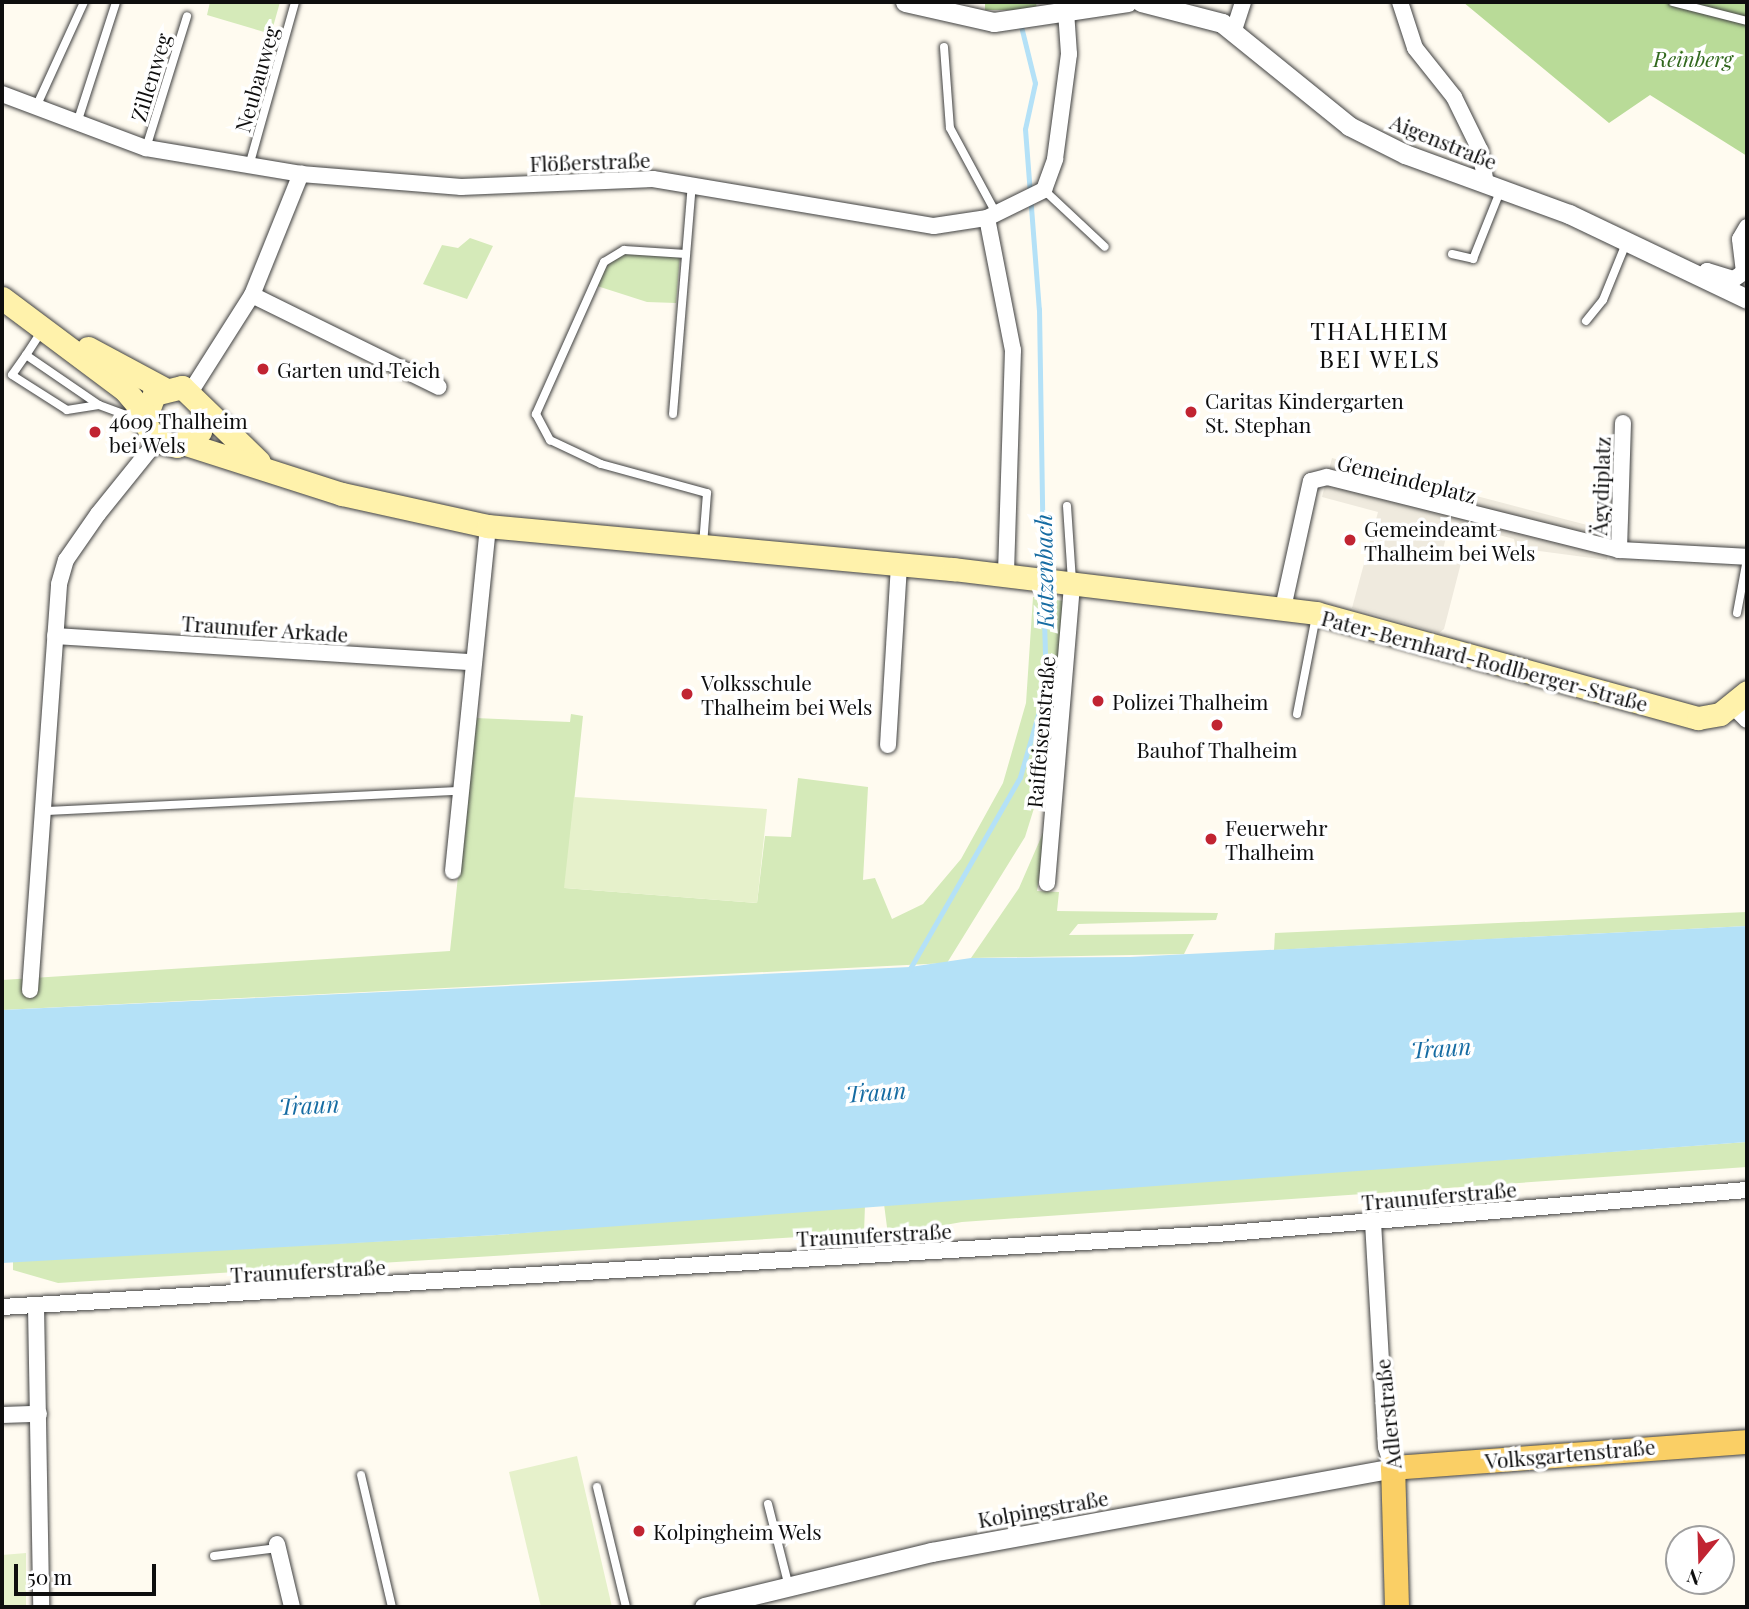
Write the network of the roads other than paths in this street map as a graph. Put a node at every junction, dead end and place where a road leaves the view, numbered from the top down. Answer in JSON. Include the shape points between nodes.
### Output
{"nodes":[{"id":1,"x":84,"y":2,"type":"edge"},
{"id":2,"x":116,"y":2,"type":"edge"},
{"id":3,"x":295,"y":2,"type":"edge"},
{"id":4,"x":905,"y":2,"type":"edge"},
{"id":5,"x":1128,"y":2,"type":"edge"},
{"id":6,"x":1141,"y":2,"type":"edge"},
{"id":7,"x":1243,"y":2,"type":"edge"},
{"id":8,"x":1400,"y":2,"type":"edge"},
{"id":9,"x":1673,"y":2,"type":"edge"},
{"id":10,"x":1066,"y":15,"type":"junction"},
{"id":11,"x":187,"y":16,"type":"dead end"},
{"id":12,"x":1747,"y":22,"type":"edge"},
{"id":13,"x":1234,"y":30,"type":"junction"},
{"id":14,"x":944,"y":47,"type":"dead end"},
{"id":15,"x":2,"y":94,"type":"edge"},
{"id":16,"x":35,"y":110,"type":"junction"},
{"id":17,"x":76,"y":125,"type":"junction"},
{"id":18,"x":146,"y":148,"type":"junction"},
{"id":19,"x":249,"y":166,"type":"junction"},
{"id":20,"x":300,"y":174,"type":"junction"},
{"id":21,"x":692,"y":185,"type":"junction"},
{"id":22,"x":1494,"y":186,"type":"junction"},
{"id":23,"x":1032,"y":198,"type":"junction"},
{"id":24,"x":992,"y":216,"type":"junction"},
{"id":25,"x":1747,"y":227,"type":"edge"},
{"id":26,"x":1627,"y":242,"type":"junction"},
{"id":27,"x":1105,"y":247,"type":"dead end"},
{"id":28,"x":687,"y":254,"type":"junction"},
{"id":29,"x":1452,"y":254,"type":"dead end"},
{"id":30,"x":1703,"y":278,"type":"junction"},
{"id":31,"x":252,"y":295,"type":"junction"},
{"id":32,"x":1747,"y":299,"type":"edge"},
{"id":33,"x":5,"y":307,"type":"edge"},
{"id":34,"x":1586,"y":321,"type":"dead end"},
{"id":35,"x":44,"y":327,"type":"junction"},
{"id":36,"x":26,"y":355,"type":"junction"},
{"id":37,"x":439,"y":387,"type":"dead end"},
{"id":38,"x":163,"y":388,"type":"junction"},
{"id":39,"x":191,"y":391,"type":"junction"},
{"id":40,"x":99,"y":405,"type":"junction"},
{"id":41,"x":204,"y":412,"type":"junction"},
{"id":42,"x":673,"y":414,"type":"dead end"},
{"id":43,"x":144,"y":417,"type":"junction"},
{"id":44,"x":1623,"y":423,"type":"dead end"},
{"id":45,"x":157,"y":441,"type":"junction"},
{"id":46,"x":186,"y":444,"type":"junction"},
{"id":47,"x":264,"y":466,"type":"junction"},
{"id":48,"x":1067,"y":506,"type":"dead end"},
{"id":49,"x":488,"y":526,"type":"junction"},
{"id":50,"x":650,"y":544,"type":"junction"},
{"id":51,"x":703,"y":545,"type":"junction"},
{"id":52,"x":1619,"y":550,"type":"junction"},
{"id":53,"x":786,"y":558,"type":"junction"},
{"id":54,"x":1747,"y":558,"type":"edge"},
{"id":55,"x":899,"y":566,"type":"junction"},
{"id":56,"x":1006,"y":575,"type":"junction"},
{"id":57,"x":1072,"y":584,"type":"junction"},
{"id":58,"x":1283,"y":608,"type":"junction"},
{"id":59,"x":1737,"y":612,"type":"dead end"},
{"id":60,"x":1316,"y":613,"type":"junction"},
{"id":61,"x":55,"y":636,"type":"junction"},
{"id":62,"x":472,"y":662,"type":"junction"},
{"id":63,"x":1743,"y":706,"type":"edge"},
{"id":64,"x":1297,"y":714,"type":"dead end"},
{"id":65,"x":888,"y":745,"type":"dead end"},
{"id":66,"x":459,"y":791,"type":"junction"},
{"id":67,"x":46,"y":811,"type":"junction"},
{"id":68,"x":453,"y":871,"type":"dead end"},
{"id":69,"x":1047,"y":883,"type":"dead end"},
{"id":70,"x":30,"y":990,"type":"dead end"},
{"id":71,"x":1747,"y":1190,"type":"edge"},
{"id":72,"x":1373,"y":1222,"type":"junction"},
{"id":73,"x":36,"y":1306,"type":"junction"},
{"id":74,"x":2,"y":1307,"type":"edge"},
{"id":75,"x":38,"y":1414,"type":"junction"},
{"id":76,"x":2,"y":1415,"type":"edge"},
{"id":77,"x":1747,"y":1441,"type":"edge"},
{"id":78,"x":1393,"y":1468,"type":"junction"},
{"id":79,"x":361,"y":1475,"type":"dead end"},
{"id":80,"x":597,"y":1487,"type":"dead end"},
{"id":81,"x":768,"y":1504,"type":"dead end"},
{"id":82,"x":277,"y":1546,"type":"joint"},
{"id":83,"x":214,"y":1556,"type":"dead end"},
{"id":84,"x":789,"y":1587,"type":"junction"},
{"id":85,"x":41,"y":1607,"type":"edge"},
{"id":86,"x":292,"y":1607,"type":"edge"},
{"id":87,"x":392,"y":1607,"type":"edge"},
{"id":88,"x":626,"y":1607,"type":"edge"},
{"id":89,"x":704,"y":1607,"type":"edge"},
{"id":90,"x":1398,"y":1607,"type":"edge"}],
"edges":[{"from":1,"to":16,"type":"lane"},
{"from":2,"to":17,"type":"lane"},
{"from":3,"to":19,"type":"lane","name":"Neubauweg"},
{"from":4,"to":10,"type":"street","via":[[994,22]]},
{"from":5,"to":10,"type":"street"},
{"from":6,"to":13,"type":"street","name":"Aigenstraße","via":[[1205,16]]},
{"from":7,"to":13,"type":"street"},
{"from":8,"to":22,"type":"street","via":[[1415,48],[1454,97]]},
{"from":9,"to":12,"type":"lane"},
{"from":10,"to":23,"type":"street","via":[[1069,54],[1055,159]]},
{"from":11,"to":18,"type":"lane","name":"Zillenweg"},
{"from":13,"to":22,"type":"street","name":"Aigenstraße","via":[[1349,126]]},
{"from":14,"to":24,"type":"lane","via":[[950,128]]},
{"from":15,"to":16,"type":"street","name":"Flößerstraße"},
{"from":16,"to":17,"type":"street","name":"Flößerstraße"},
{"from":17,"to":18,"type":"street","name":"Flößerstraße"},
{"from":18,"to":19,"type":"street","name":"Flößerstraße"},
{"from":19,"to":20,"type":"street","name":"Flößerstraße"},
{"from":20,"to":21,"type":"street","name":"Flößerstraße","via":[[408,186],[624,178]]},
{"from":20,"to":31,"type":"street"},
{"from":21,"to":24,"type":"street","name":"Flößerstraße","via":[[919,225]]},
{"from":21,"to":28,"type":"lane"},
{"from":22,"to":26,"type":"street","name":"Aigenstraße"},
{"from":22,"to":29,"type":"lane","via":[[1473,259]]},
{"from":23,"to":24,"type":"street","name":"Flößerstraße"},
{"from":23,"to":27,"type":"lane"},
{"from":24,"to":56,"type":"street","via":[[1013,350]]},
{"from":25,"to":30,"type":"street","via":[[1740,239],[1744,272],[1734,279],[1707,271]]},
{"from":26,"to":30,"type":"street","name":"Aigenstraße"},
{"from":26,"to":34,"type":"lane","via":[[1603,300]]},
{"from":28,"to":42,"type":"lane"},
{"from":28,"to":51,"type":"lane","via":[[624,250],[604,262],[536,414],[550,439],[601,464],[707,493]]},
{"from":30,"to":32,"type":"street","name":"Aigenstraße"},
{"from":31,"to":37,"type":"street"},
{"from":31,"to":39,"type":"street"},
{"from":33,"to":35,"type":"main road"},
{"from":35,"to":36,"type":"lane"},
{"from":35,"to":38,"type":"main road"},
{"from":35,"to":43,"type":"main road","via":[[125,390]]},
{"from":36,"to":40,"type":"lane"},
{"from":36,"to":40,"type":"lane","via":[[12,375],[67,410]]},
{"from":38,"to":39,"type":"main road"},
{"from":38,"to":43,"type":"main road"},
{"from":39,"to":41,"type":"main road"},
{"from":40,"to":43,"type":"lane"},
{"from":41,"to":46,"type":"main road","via":[[200,431]]},
{"from":41,"to":47,"type":"main road","name":"Pater-Bernhard-Rodlberger-Straße"},
{"from":43,"to":45,"type":"main road"},
{"from":44,"to":52,"type":"street","name":"Ägydiplatz"},
{"from":45,"to":46,"type":"main road"},
{"from":45,"to":61,"type":"street","via":[[66,561]]},
{"from":46,"to":47,"type":"main road","name":"Pater-Bernhard-Rodlberger-Straße"},
{"from":47,"to":49,"type":"main road","name":"Pater-Bernhard-Rodlberger-Straße","via":[[342,494]]},
{"from":48,"to":57,"type":"lane"},
{"from":49,"to":50,"type":"main road","name":"Pater-Bernhard-Rodlberger-Straße"},
{"from":49,"to":62,"type":"street"},
{"from":50,"to":51,"type":"main road","name":"Pater-Bernhard-Rodlberger-Straße"},
{"from":50,"to":53,"type":"main road","name":"Pater-Bernhard-Rodlberger-Straße","via":[[703,561]]},
{"from":51,"to":53,"type":"main road","name":"Pater-Bernhard-Rodlberger-Straße"},
{"from":52,"to":54,"type":"street","name":"Ägydiplatz"},
{"from":52,"to":58,"type":"street","name":"Gemeindeplatz","via":[[1338,478],[1311,481]]},
{"from":53,"to":55,"type":"main road","name":"Pater-Bernhard-Rodlberger-Straße"},
{"from":54,"to":59,"type":"lane"},
{"from":55,"to":56,"type":"main road","name":"Pater-Bernhard-Rodlberger-Straße"},
{"from":55,"to":65,"type":"street"},
{"from":56,"to":57,"type":"main road","name":"Pater-Bernhard-Rodlberger-Straße"},
{"from":57,"to":58,"type":"main road","name":"Pater-Bernhard-Rodlberger-Straße"},
{"from":57,"to":69,"type":"street","name":"Raiffeisenstraße","via":[[1064,736]]},
{"from":58,"to":60,"type":"main road","name":"Pater-Bernhard-Rodlberger-Straße"},
{"from":60,"to":63,"type":"main road","name":"Pater-Bernhard-Rodlberger-Straße","via":[[1698,718]]},
{"from":60,"to":64,"type":"lane"},
{"from":61,"to":62,"type":"street","name":"Traunufer Arkade"},
{"from":61,"to":67,"type":"street"},
{"from":62,"to":66,"type":"street"},
{"from":66,"to":67,"type":"lane"},
{"from":66,"to":68,"type":"street"},
{"from":67,"to":70,"type":"street"},
{"from":71,"to":72,"type":"street","name":"Traunuferstraße"},
{"from":72,"to":73,"type":"street","name":"Traunuferstraße"},
{"from":72,"to":78,"type":"street","name":"Adlerstraße","via":[[1386,1447]]},
{"from":73,"to":74,"type":"street","name":"Traunuferstraße"},
{"from":73,"to":75,"type":"street"},
{"from":75,"to":76,"type":"street"},
{"from":75,"to":85,"type":"street"},
{"from":77,"to":78,"type":"main road","name":"Volksgartenstraße"},
{"from":78,"to":84,"type":"street","name":"Kolpingstraße","via":[[932,1552]]},
{"from":78,"to":90,"type":"main road","name":"Adlerstraße"},
{"from":79,"to":87,"type":"lane"},
{"from":80,"to":88,"type":"lane"},
{"from":81,"to":84,"type":"lane"},
{"from":82,"to":83,"type":"lane"},
{"from":82,"to":86,"type":"street"},
{"from":84,"to":89,"type":"street","name":"Kolpingstraße"}]}
